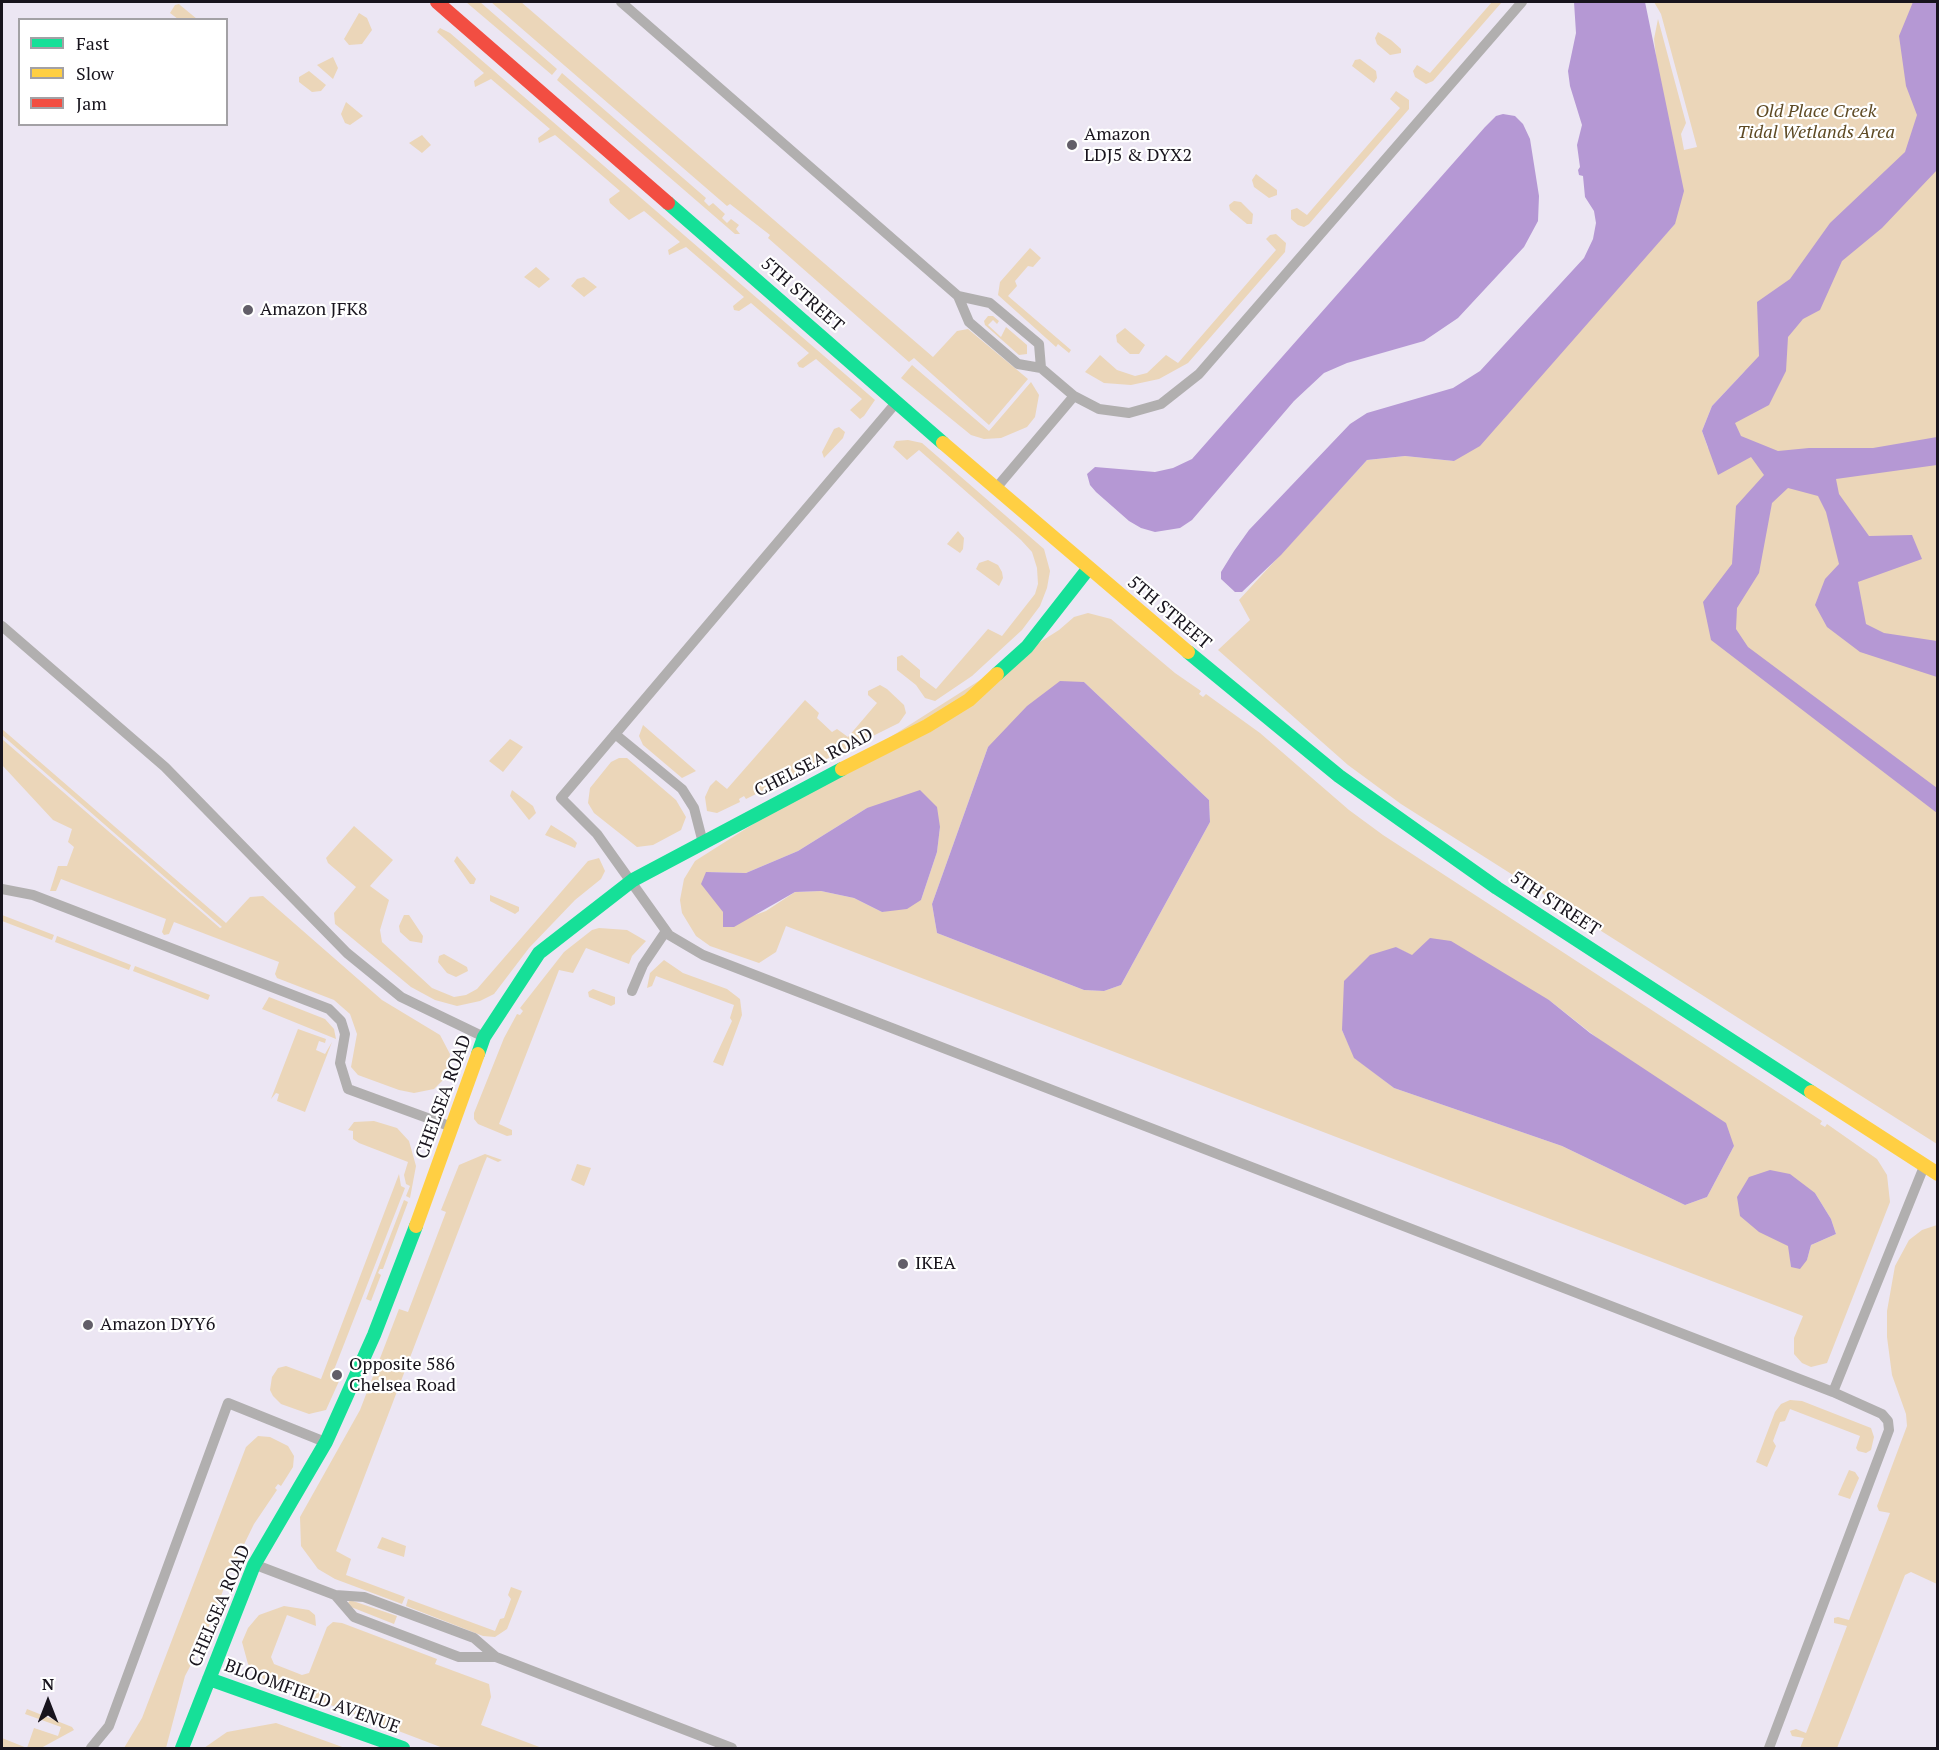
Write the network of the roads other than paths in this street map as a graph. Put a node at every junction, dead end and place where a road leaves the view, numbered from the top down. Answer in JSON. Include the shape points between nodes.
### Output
{"nodes":[{"id":1,"x":437,"y":2,"type":"edge"},
{"id":2,"x":621,"y":2,"type":"edge"},
{"id":3,"x":1522,"y":2,"type":"edge"},
{"id":4,"x":958,"y":296,"type":"junction"},
{"id":5,"x":1041,"y":368,"type":"junction"},
{"id":6,"x":1074,"y":396,"type":"junction"},
{"id":7,"x":897,"y":402,"type":"junction"},
{"id":8,"x":997,"y":487,"type":"junction"},
{"id":9,"x":1088,"y":569,"type":"junction"},
{"id":10,"x":2,"y":626,"type":"edge"},
{"id":11,"x":615,"y":734,"type":"junction"},
{"id":12,"x":703,"y":842,"type":"junction"},
{"id":13,"x":633,"y":880,"type":"junction"},
{"id":14,"x":2,"y":889,"type":"edge"},
{"id":15,"x":666,"y":931,"type":"junction"},
{"id":16,"x":632,"y":991,"type":"dead end"},
{"id":17,"x":483,"y":1037,"type":"junction"},
{"id":18,"x":452,"y":1127,"type":"junction"},
{"id":19,"x":1925,"y":1166,"type":"junction"},
{"id":20,"x":1938,"y":1174,"type":"edge"},
{"id":21,"x":1833,"y":1392,"type":"junction"},
{"id":22,"x":326,"y":1442,"type":"junction"},
{"id":23,"x":254,"y":1565,"type":"junction"},
{"id":24,"x":335,"y":1595,"type":"junction"},
{"id":25,"x":496,"y":1657,"type":"junction"},
{"id":26,"x":209,"y":1679,"type":"junction"},
{"id":27,"x":91,"y":1749,"type":"edge"},
{"id":28,"x":182,"y":1749,"type":"edge"},
{"id":29,"x":403,"y":1749,"type":"edge"},
{"id":30,"x":732,"y":1749,"type":"edge"},
{"id":31,"x":1769,"y":1749,"type":"edge"}],
"edges":[{"from":1,"to":7,"type":"street","name":"5TH STREET"},
{"from":2,"to":4,"type":"lane"},
{"from":3,"to":6,"type":"lane","via":[[1199,374],[1161,404],[1129,413],[1099,409]]},
{"from":4,"to":5,"type":"lane","via":[[969,322],[1018,364]]},
{"from":4,"to":5,"type":"lane","via":[[990,303],[1039,344]]},
{"from":5,"to":6,"type":"lane"},
{"from":6,"to":8,"type":"lane"},
{"from":7,"to":8,"type":"street","name":"5TH STREET"},
{"from":7,"to":11,"type":"lane"},
{"from":8,"to":9,"type":"street","name":"5TH STREET"},
{"from":9,"to":12,"type":"street","name":"CHELSEA ROAD","via":[[1028,647],[969,700],[927,726]]},
{"from":9,"to":19,"type":"street","name":"5TH STREET","via":[[1303,747],[1416,833]]},
{"from":10,"to":17,"type":"lane","via":[[165,767],[347,952],[401,997]]},
{"from":11,"to":12,"type":"lane","via":[[682,789],[694,808]]},
{"from":11,"to":13,"type":"lane","via":[[561,798],[597,834]]},
{"from":12,"to":13,"type":"street","name":"CHELSEA ROAD"},
{"from":13,"to":15,"type":"lane","via":[[646,906]]},
{"from":13,"to":17,"type":"street","name":"CHELSEA ROAD","via":[[539,953]]},
{"from":14,"to":18,"type":"lane","via":[[33,895],[329,1009],[341,1022],[345,1034],[340,1063],[348,1089]]},
{"from":15,"to":16,"type":"lane","via":[[643,965]]},
{"from":15,"to":21,"type":"lane","via":[[703,955],[730,966]]},
{"from":17,"to":18,"type":"street","name":"CHELSEA ROAD"},
{"from":18,"to":22,"type":"street","name":"CHELSEA ROAD","via":[[374,1335]]},
{"from":19,"to":20,"type":"street","name":"5TH STREET"},
{"from":19,"to":21,"type":"lane"},
{"from":21,"to":31,"type":"lane","via":[[1882,1414],[1889,1430]]},
{"from":22,"to":23,"type":"street","name":"CHELSEA ROAD"},
{"from":22,"to":27,"type":"lane","via":[[228,1403],[109,1726]]},
{"from":23,"to":24,"type":"lane"},
{"from":23,"to":26,"type":"street","name":"CHELSEA ROAD"},
{"from":24,"to":25,"type":"lane","via":[[364,1597],[474,1638]]},
{"from":24,"to":25,"type":"lane","via":[[354,1617],[459,1658]]},
{"from":25,"to":30,"type":"lane"},
{"from":26,"to":28,"type":"street","name":"CHELSEA ROAD"},
{"from":26,"to":29,"type":"street","name":"BLOOMFIELD AVENUE"}]}
